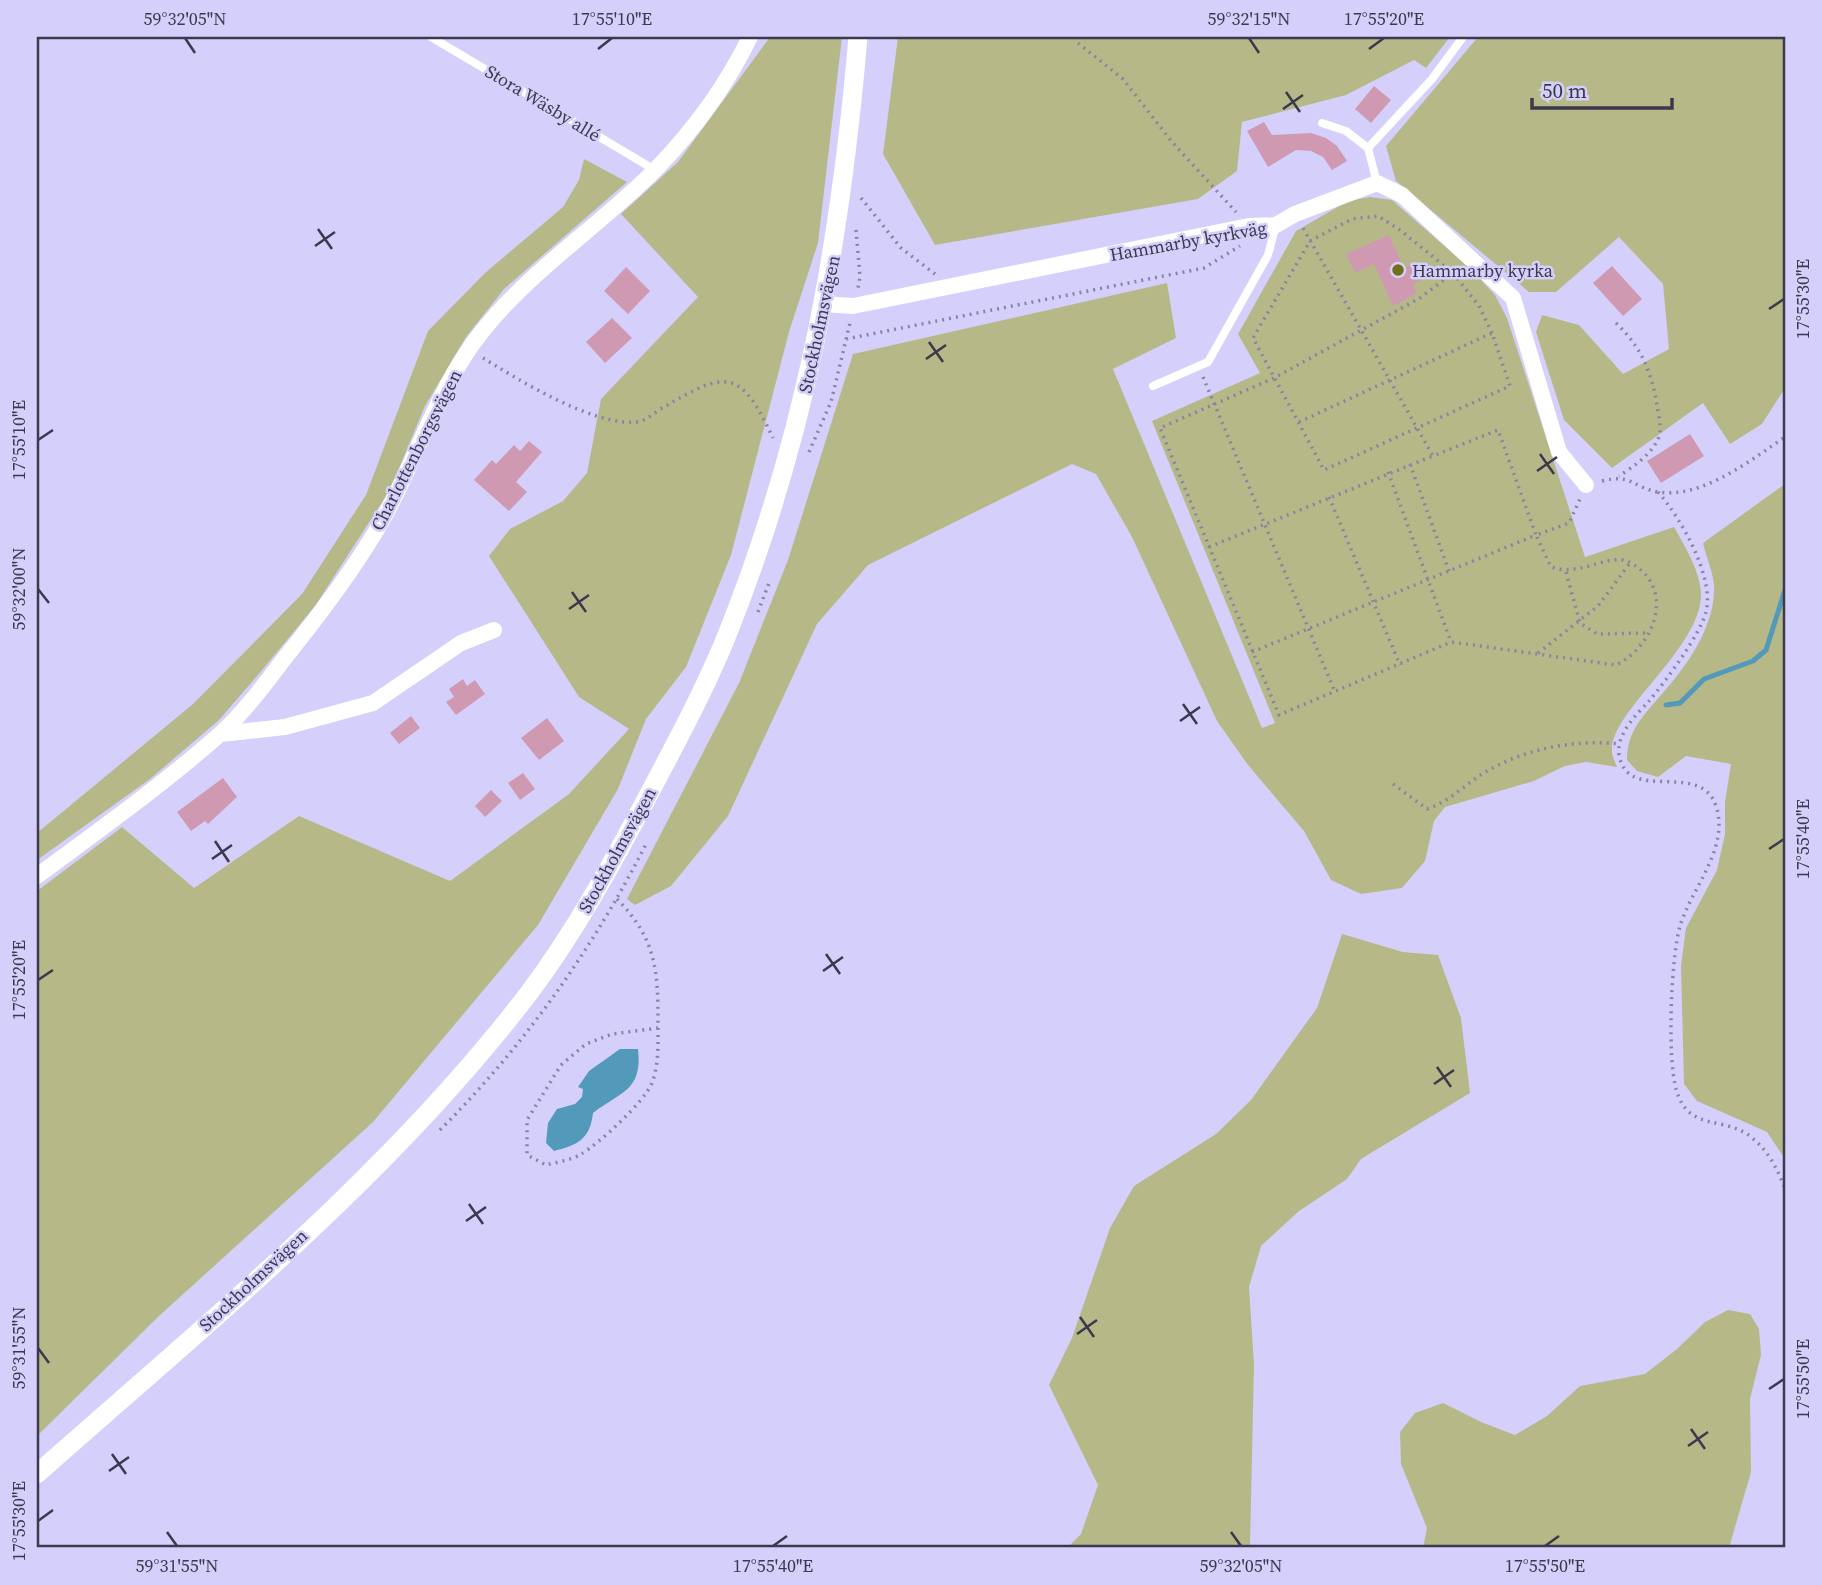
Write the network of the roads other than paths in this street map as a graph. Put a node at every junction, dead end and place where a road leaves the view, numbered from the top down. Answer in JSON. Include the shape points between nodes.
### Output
{"nodes":[{"id":1,"x":431,"y":37,"type":"edge"},
{"id":2,"x":750,"y":37,"type":"edge"},
{"id":3,"x":858,"y":37,"type":"edge"},
{"id":4,"x":1463,"y":37,"type":"edge"},
{"id":5,"x":1322,"y":123,"type":"dead end"},
{"id":6,"x":1367,"y":148,"type":"junction"},
{"id":7,"x":655,"y":170,"type":"junction"},
{"id":8,"x":1377,"y":183,"type":"junction"},
{"id":9,"x":1276,"y":225,"type":"junction"},
{"id":10,"x":823,"y":304,"type":"junction"},
{"id":11,"x":1153,"y":386,"type":"dead end"},
{"id":12,"x":1586,"y":485,"type":"road end"},
{"id":13,"x":494,"y":630,"type":"dead end"},
{"id":14,"x":220,"y":734,"type":"junction"},
{"id":15,"x":37,"y":876,"type":"edge"},
{"id":16,"x":37,"y":1474,"type":"edge"}],
"edges":[{"from":1,"to":7,"type":"lane","name":"Stora Wäsby allé"},
{"from":2,"to":7,"type":"street","name":"Charlottenborgsvägen","via":[[716,94]]},
{"from":3,"to":10,"type":"street","name":"Stockholmsvägen","via":[[844,178]]},
{"from":4,"to":6,"type":"lane","via":[[1432,79]]},
{"from":5,"to":6,"type":"lane","via":[[1346,131]]},
{"from":6,"to":8,"type":"lane"},
{"from":7,"to":14,"type":"street","name":"Charlottenborgsvägen","via":[[508,300],[470,349],[451,377],[410,470],[375,533],[266,683]]},
{"from":8,"to":9,"type":"street","name":"Hammarby kyrkväg"},
{"from":8,"to":12,"type":"street","via":[[1402,195],[1513,298],[1559,452]]},
{"from":9,"to":10,"type":"street","name":"Hammarby kyrkväg","via":[[1249,226],[853,306]]},
{"from":9,"to":11,"type":"lane","via":[[1268,256],[1208,362]]},
{"from":10,"to":16,"type":"street","name":"Stockholmsvägen","via":[[791,448],[724,640],[695,708],[598,885],[529,992],[442,1097],[362,1180]]},
{"from":13,"to":14,"type":"street","via":[[461,643],[373,703],[285,727]]},
{"from":14,"to":15,"type":"street","name":"Charlottenborgsvägen"}]}
